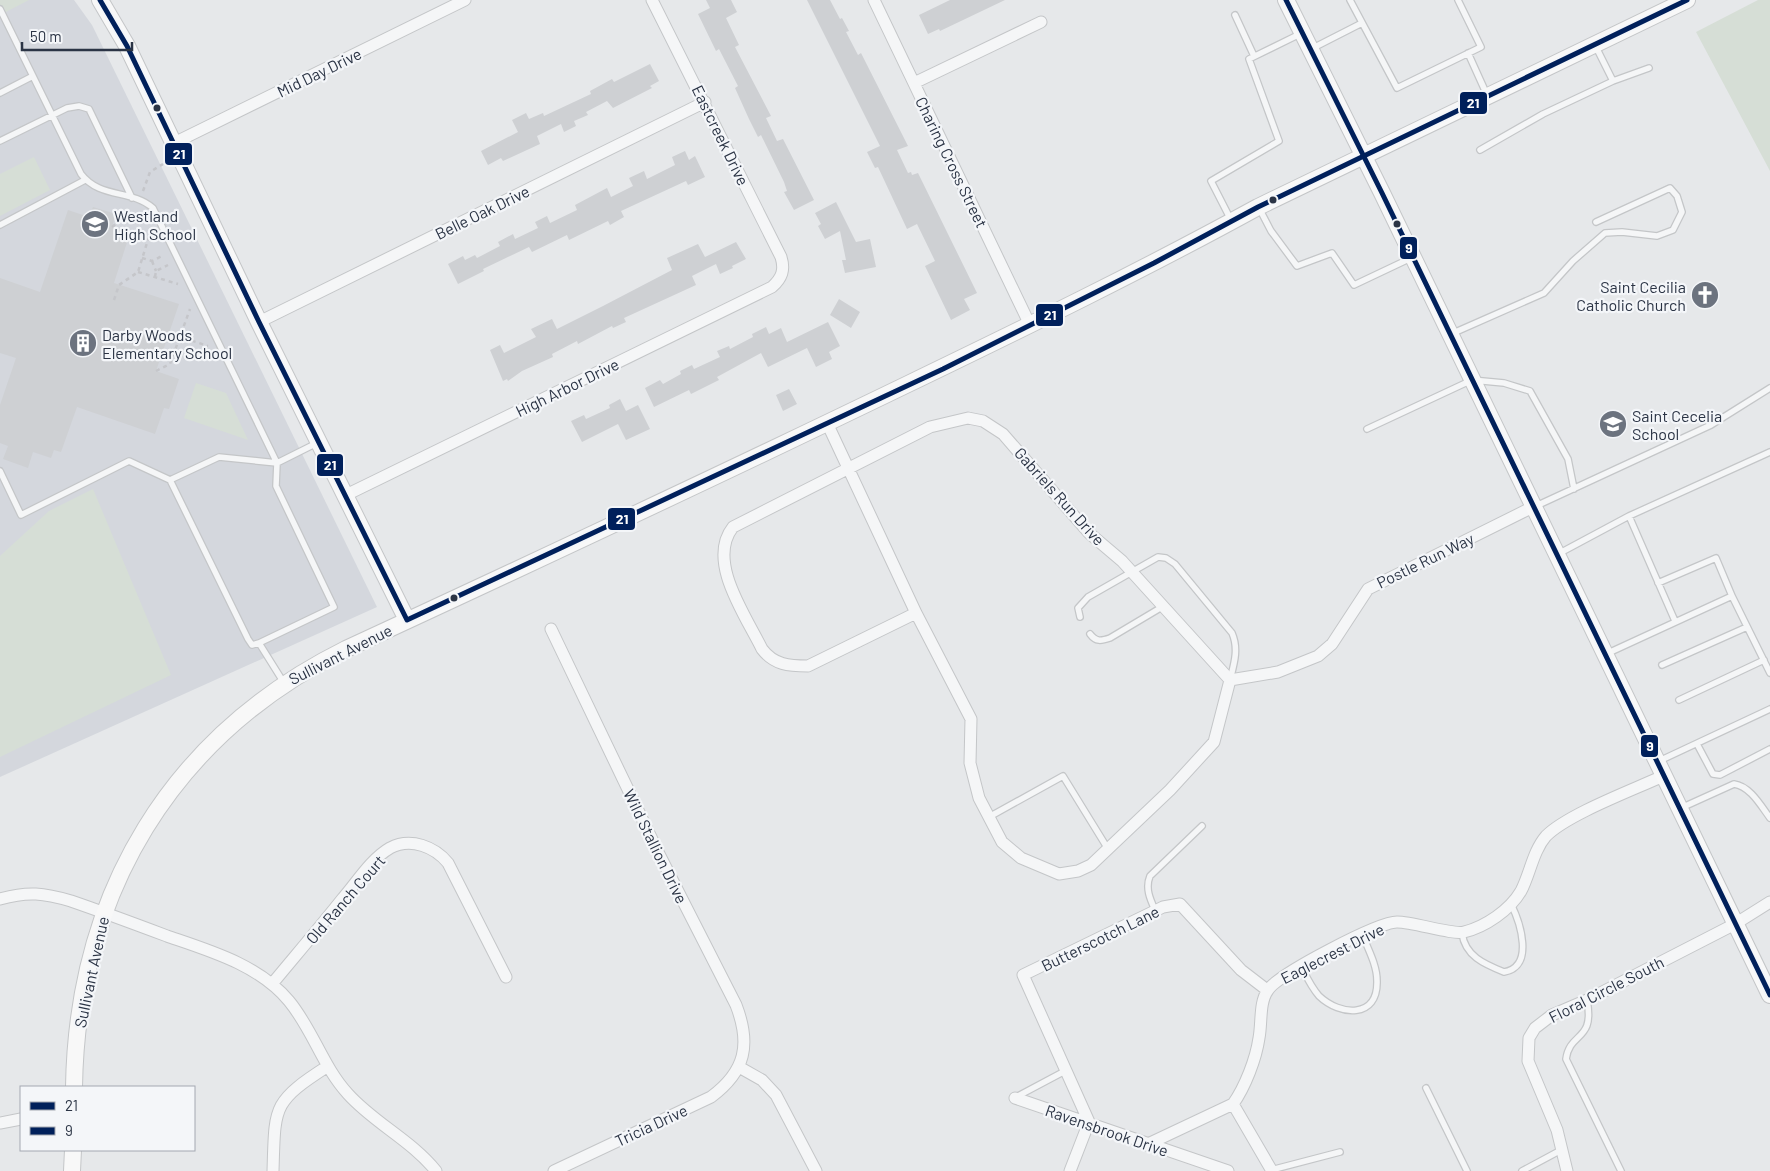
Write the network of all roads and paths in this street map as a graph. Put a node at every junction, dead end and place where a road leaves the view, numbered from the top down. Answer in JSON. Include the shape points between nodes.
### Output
{"nodes":[{"id":1,"x":100,"y":0,"type":"edge"},
{"id":2,"x":465,"y":0,"type":"edge"},
{"id":3,"x":652,"y":0,"type":"edge"},
{"id":4,"x":874,"y":0,"type":"edge"},
{"id":5,"x":1286,"y":0,"type":"edge"},
{"id":6,"x":1350,"y":0,"type":"edge"},
{"id":7,"x":1458,"y":0,"type":"edge"},
{"id":8,"x":1687,"y":0,"type":"edge"},
{"id":9,"x":0,"y":9,"type":"edge"},
{"id":10,"x":1235,"y":15,"type":"dead end"},
{"id":11,"x":1041,"y":22,"type":"dead end"},
{"id":12,"x":1362,"y":23,"type":"junction"},
{"id":13,"x":1303,"y":33,"type":"junction"},
{"id":14,"x":1595,"y":44,"type":"junction"},
{"id":15,"x":1311,"y":49,"type":"junction"},
{"id":16,"x":1468,"y":53,"type":"junction"},
{"id":17,"x":1254,"y":56,"type":"junction"},
{"id":18,"x":1649,"y":68,"type":"dead end"},
{"id":19,"x":33,"y":76,"type":"junction"},
{"id":20,"x":1613,"y":81,"type":"junction"},
{"id":21,"x":914,"y":83,"type":"junction"},
{"id":22,"x":0,"y":93,"type":"edge"},
{"id":23,"x":1487,"y":95,"type":"junction"},
{"id":24,"x":705,"y":102,"type":"junction"},
{"id":25,"x":52,"y":115,"type":"junction"},
{"id":26,"x":0,"y":141,"type":"edge"},
{"id":27,"x":172,"y":144,"type":"junction"},
{"id":28,"x":1480,"y":150,"type":"dead end"},
{"id":29,"x":1363,"y":155,"type":"junction"},
{"id":30,"x":163,"y":164,"type":"dead end"},
{"id":31,"x":85,"y":180,"type":"junction"},
{"id":32,"x":132,"y":198,"type":"junction"},
{"id":33,"x":139,"y":200,"type":"junction"},
{"id":34,"x":1258,"y":207,"type":"junction"},
{"id":35,"x":125,"y":210,"type":"dead end"},
{"id":36,"x":1232,"y":221,"type":"junction"},
{"id":37,"x":1596,"y":222,"type":"dead end"},
{"id":38,"x":0,"y":225,"type":"edge"},
{"id":39,"x":112,"y":227,"type":"dead end"},
{"id":40,"x":151,"y":230,"type":"dead end"},
{"id":41,"x":164,"y":255,"type":"dead end"},
{"id":42,"x":1413,"y":257,"type":"junction"},
{"id":43,"x":142,"y":258,"type":"junction"},
{"id":44,"x":152,"y":261,"type":"junction"},
{"id":45,"x":168,"y":265,"type":"dead end"},
{"id":46,"x":156,"y":271,"type":"junction"},
{"id":47,"x":138,"y":272,"type":"junction"},
{"id":48,"x":783,"y":273,"type":"joint"},
{"id":49,"x":155,"y":277,"type":"junction"},
{"id":50,"x":178,"y":284,"type":"dead end"},
{"id":51,"x":114,"y":300,"type":"dead end"},
{"id":52,"x":190,"y":309,"type":"dead end"},
{"id":53,"x":258,"y":322,"type":"junction"},
{"id":54,"x":1030,"y":325,"type":"junction"},
{"id":55,"x":169,"y":333,"type":"dead end"},
{"id":56,"x":1450,"y":334,"type":"junction"},
{"id":57,"x":180,"y":337,"type":"junction"},
{"id":58,"x":208,"y":346,"type":"dead end"},
{"id":59,"x":156,"y":371,"type":"dead end"},
{"id":60,"x":1472,"y":380,"type":"junction"},
{"id":61,"x":1770,"y":388,"type":"edge"},
{"id":62,"x":827,"y":423,"type":"junction"},
{"id":63,"x":1367,"y":429,"type":"dead end"},
{"id":64,"x":318,"y":442,"type":"junction"},
{"id":65,"x":1770,"y":452,"type":"edge"},
{"id":66,"x":277,"y":463,"type":"junction"},
{"id":67,"x":849,"y":470,"type":"junction"},
{"id":68,"x":0,"y":471,"type":"edge"},
{"id":69,"x":170,"y":480,"type":"junction"},
{"id":70,"x":1574,"y":489,"type":"junction"},
{"id":71,"x":346,"y":495,"type":"junction"},
{"id":72,"x":1533,"y":507,"type":"junction"},
{"id":73,"x":1629,"y":516,"type":"junction"},
{"id":74,"x":1556,"y":555,"type":"junction"},
{"id":75,"x":1132,"y":572,"type":"junction"},
{"id":76,"x":1658,"y":583,"type":"junction"},
{"id":77,"x":1732,"y":596,"type":"junction"},
{"id":78,"x":1162,"y":607,"type":"junction"},
{"id":79,"x":916,"y":613,"type":"junction"},
{"id":80,"x":1080,"y":617,"type":"dead end"},
{"id":81,"x":408,"y":620,"type":"junction"},
{"id":82,"x":1675,"y":621,"type":"junction"},
{"id":83,"x":1748,"y":627,"type":"junction"},
{"id":84,"x":550,"y":629,"type":"dead end"},
{"id":85,"x":1090,"y":634,"type":"dead end"},
{"id":86,"x":259,"y":643,"type":"junction"},
{"id":87,"x":1604,"y":655,"type":"junction"},
{"id":88,"x":1764,"y":660,"type":"junction"},
{"id":89,"x":1662,"y":665,"type":"dead end"},
{"id":90,"x":1770,"y":673,"type":"edge"},
{"id":91,"x":1230,"y":680,"type":"junction"},
{"id":92,"x":284,"y":683,"type":"junction"},
{"id":93,"x":1679,"y":700,"type":"dead end"},
{"id":94,"x":1770,"y":709,"type":"edge"},
{"id":95,"x":1696,"y":744,"type":"junction"},
{"id":96,"x":1770,"y":749,"type":"edge"},
{"id":97,"x":1660,"y":769,"type":"junction"},
{"id":98,"x":1679,"y":809,"type":"junction"},
{"id":99,"x":989,"y":817,"type":"junction"},
{"id":100,"x":1770,"y":818,"type":"edge"},
{"id":101,"x":1202,"y":826,"type":"dead end"},
{"id":102,"x":1108,"y":849,"type":"junction"},
{"id":103,"x":0,"y":899,"type":"edge"},
{"id":104,"x":1770,"y":902,"type":"edge"},
{"id":105,"x":1511,"y":904,"type":"junction"},
{"id":106,"x":1155,"y":910,"type":"junction"},
{"id":107,"x":103,"y":912,"type":"junction"},
{"id":108,"x":1734,"y":924,"type":"junction"},
{"id":109,"x":1462,"y":933,"type":"junction"},
{"id":110,"x":1362,"y":934,"type":"junction"},
{"id":111,"x":1301,"y":966,"type":"junction"},
{"id":112,"x":506,"y":977,"type":"dead end"},
{"id":113,"x":272,"y":984,"type":"junction"},
{"id":114,"x":1267,"y":990,"type":"junction"},
{"id":115,"x":1770,"y":995,"type":"edge"},
{"id":116,"x":1587,"y":1000,"type":"junction"},
{"id":117,"x":328,"y":1066,"type":"junction"},
{"id":118,"x":739,"y":1067,"type":"junction"},
{"id":119,"x":1065,"y":1070,"type":"junction"},
{"id":120,"x":74,"y":1086,"type":"edge"},
{"id":121,"x":1426,"y":1088,"type":"dead end"},
{"id":122,"x":1015,"y":1098,"type":"joint"},
{"id":123,"x":1233,"y":1104,"type":"junction"},
{"id":124,"x":20,"y":1119,"type":"edge"},
{"id":125,"x":1089,"y":1122,"type":"junction"},
{"id":126,"x":0,"y":1123,"type":"edge"},
{"id":127,"x":1146,"y":1145,"type":"junction"},
{"id":128,"x":1563,"y":1148,"type":"junction"},
{"id":129,"x":73,"y":1151,"type":"edge"},
{"id":130,"x":1340,"y":1152,"type":"dead end"},
{"id":131,"x":1271,"y":1170,"type":"edge"},
{"id":132,"x":72,"y":1171,"type":"edge"},
{"id":133,"x":273,"y":1171,"type":"edge"},
{"id":134,"x":436,"y":1171,"type":"edge"},
{"id":135,"x":554,"y":1171,"type":"edge"},
{"id":136,"x":816,"y":1171,"type":"edge"},
{"id":137,"x":1070,"y":1171,"type":"edge"},
{"id":138,"x":1228,"y":1171,"type":"edge"},
{"id":139,"x":1467,"y":1171,"type":"edge"},
{"id":140,"x":1522,"y":1171,"type":"edge"},
{"id":141,"x":1567,"y":1171,"type":"edge"},
{"id":142,"x":1622,"y":1171,"type":"edge"}],
"edges":[{"from":1,"to":27,"type":"street","via":[[127,46]]},
{"from":2,"to":27,"type":"street","name":"Mid Day Drive"},
{"from":3,"to":24,"type":"street","name":"Eastcreek Drive"},
{"from":4,"to":21,"type":"street","name":"Charing Cross Street"},
{"from":5,"to":13,"type":"street"},
{"from":6,"to":12,"type":"lane"},
{"from":7,"to":16,"type":"lane","via":[[1481,47]]},
{"from":8,"to":14,"type":"street","name":"Sullivant Avenue"},
{"from":9,"to":19,"type":"lane"},
{"from":10,"to":17,"type":"lane"},
{"from":11,"to":21,"type":"street"},
{"from":12,"to":15,"type":"lane"},
{"from":12,"to":16,"type":"lane","via":[[1396,88]]},
{"from":13,"to":15,"type":"street"},
{"from":13,"to":17,"type":"lane"},
{"from":14,"to":20,"type":"lane"},
{"from":14,"to":23,"type":"street","name":"Sullivant Avenue"},
{"from":15,"to":29,"type":"street"},
{"from":16,"to":23,"type":"lane"},
{"from":17,"to":36,"type":"lane","via":[[1249,59],[1280,141],[1211,181]]},
{"from":18,"to":20,"type":"lane"},
{"from":19,"to":22,"type":"lane"},
{"from":19,"to":25,"type":"lane"},
{"from":20,"to":28,"type":"lane","via":[[1543,114]]},
{"from":21,"to":54,"type":"street","name":"Charing Cross Street"},
{"from":23,"to":29,"type":"street","name":"Sullivant Avenue"},
{"from":24,"to":48,"type":"street","name":"Eastcreek Drive","via":[[781,257]]},
{"from":24,"to":53,"type":"street","name":"Belle Oak Drive"},
{"from":25,"to":26,"type":"lane"},
{"from":25,"to":31,"type":"lane"},
{"from":25,"to":32,"type":"lane","via":[[79,106],[89,109]]},
{"from":27,"to":53,"type":"street"},
{"from":29,"to":34,"type":"street","name":"Sullivant Avenue"},
{"from":29,"to":42,"type":"street"},
{"from":30,"to":33,"type":"path","via":[[150,172]]},
{"from":31,"to":32,"type":"lane","via":[[98,189]]},
{"from":31,"to":38,"type":"lane"},
{"from":32,"to":33,"type":"lane"},
{"from":33,"to":66,"type":"lane","via":[[153,208]]},
{"from":34,"to":36,"type":"street","name":"Sullivant Avenue"},
{"from":34,"to":42,"type":"lane","via":[[1297,266],[1332,253],[1354,285]]},
{"from":35,"to":39,"type":"path","via":[[121,220]]},
{"from":36,"to":54,"type":"street","name":"Sullivant Avenue"},
{"from":37,"to":56,"type":"lane","via":[[1670,188],[1677,196],[1682,212],[1673,230],[1657,236],[1605,233],[1544,293]]},
{"from":40,"to":43,"type":"path"},
{"from":41,"to":44,"type":"path"},
{"from":42,"to":56,"type":"street"},
{"from":43,"to":44,"type":"path"},
{"from":43,"to":47,"type":"path"},
{"from":44,"to":46,"type":"path"},
{"from":45,"to":46,"type":"path"},
{"from":46,"to":49,"type":"path"},
{"from":47,"to":49,"type":"path"},
{"from":47,"to":51,"type":"path","via":[[119,285]]},
{"from":48,"to":71,"type":"street","name":"High Arbor Drive","via":[[772,287]]},
{"from":49,"to":50,"type":"path"},
{"from":52,"to":57,"type":"path"},
{"from":53,"to":64,"type":"street"},
{"from":54,"to":62,"type":"street","name":"Sullivant Avenue"},
{"from":55,"to":57,"type":"path"},
{"from":56,"to":60,"type":"street"},
{"from":57,"to":58,"type":"path"},
{"from":57,"to":59,"type":"path","via":[[170,364]]},
{"from":60,"to":63,"type":"lane"},
{"from":60,"to":70,"type":"lane","via":[[1504,383],[1530,391],[1568,459]]},
{"from":60,"to":72,"type":"street"},
{"from":61,"to":70,"type":"lane","via":[[1711,425]]},
{"from":62,"to":67,"type":"street"},
{"from":62,"to":81,"type":"street","name":"Sullivant Avenue"},
{"from":64,"to":66,"type":"lane"},
{"from":64,"to":71,"type":"street"},
{"from":65,"to":73,"type":"lane"},
{"from":66,"to":69,"type":"lane","via":[[219,457]]},
{"from":66,"to":86,"type":"lane","via":[[276,486],[334,607]]},
{"from":67,"to":75,"type":"street","name":"Gabriels Run Drive","via":[[930,427],[968,418],[983,421],[1003,434],[1089,533]]},
{"from":67,"to":79,"type":"street"},
{"from":67,"to":79,"type":"street","name":"Gabriels Run Drive","via":[[733,528],[723,547],[723,563],[730,584],[762,650],[769,659],[793,666],[808,666]]},
{"from":68,"to":69,"type":"lane","via":[[22,515],[129,461]]},
{"from":69,"to":86,"type":"lane","via":[[248,639],[252,645]]},
{"from":70,"to":72,"type":"lane"},
{"from":71,"to":81,"type":"street"},
{"from":72,"to":74,"type":"street"},
{"from":72,"to":91,"type":"street","name":"Postle Run Way","via":[[1368,589],[1332,644],[1318,656],[1278,672]]},
{"from":73,"to":74,"type":"lane"},
{"from":73,"to":76,"type":"lane"},
{"from":74,"to":87,"type":"street"},
{"from":75,"to":78,"type":"street","name":"Gabriels Run Drive"},
{"from":75,"to":80,"type":"lane","via":[[1082,601],[1078,608]]},
{"from":75,"to":91,"type":"lane","via":[[1158,557],[1175,564],[1232,633],[1236,653]]},
{"from":76,"to":77,"type":"lane","via":[[1716,558]]},
{"from":76,"to":82,"type":"lane"},
{"from":77,"to":82,"type":"lane"},
{"from":77,"to":83,"type":"lane"},
{"from":78,"to":85,"type":"lane","via":[[1110,638],[1094,640]]},
{"from":78,"to":91,"type":"street","name":"Gabriels Run Drive"},
{"from":79,"to":99,"type":"street","via":[[971,719],[970,763],[979,798]]},
{"from":81,"to":92,"type":"street","name":"Sullivant Avenue","via":[[323,660]]},
{"from":82,"to":87,"type":"lane"},
{"from":83,"to":88,"type":"lane"},
{"from":83,"to":89,"type":"lane"},
{"from":84,"to":118,"type":"street","name":"Wild Stallion Drive","via":[[736,1005],[743,1024],[744,1042],[744,1056]]},
{"from":86,"to":92,"type":"lane"},
{"from":87,"to":97,"type":"street"},
{"from":88,"to":90,"type":"lane"},
{"from":88,"to":93,"type":"lane"},
{"from":91,"to":102,"type":"street","via":[[1214,742],[1170,790]]},
{"from":92,"to":107,"type":"street","name":"Sullivant Avenue","via":[[201,753],[169,792],[140,837]]},
{"from":94,"to":95,"type":"lane"},
{"from":95,"to":96,"type":"lane","via":[[1713,774],[1720,775]]},
{"from":95,"to":97,"type":"lane"},
{"from":97,"to":98,"type":"street"},
{"from":97,"to":105,"type":"street","via":[[1561,824],[1545,837]]},
{"from":98,"to":100,"type":"lane","via":[[1734,784],[1748,790]]},
{"from":98,"to":108,"type":"street"},
{"from":99,"to":102,"type":"street","via":[[1002,842],[1021,858],[1058,874],[1091,865]]},
{"from":99,"to":102,"type":"lane","via":[[1063,776]]},
{"from":101,"to":106,"type":"lane","via":[[1150,876],[1148,895]]},
{"from":103,"to":107,"type":"street","via":[[17,894],[44,893]]},
{"from":104,"to":108,"type":"street","name":"Floral Circle South"},
{"from":105,"to":109,"type":"street","via":[[1494,918]]},
{"from":105,"to":109,"type":"lane","via":[[1523,939],[1519,962],[1509,972],[1476,958],[1463,943]]},
{"from":106,"to":114,"type":"street","name":"Butterscotch Lane","via":[[1180,904],[1241,970]]},
{"from":106,"to":119,"type":"street","name":"Butterscotch Lane","via":[[1024,975]]},
{"from":107,"to":113,"type":"street","via":[[231,959]]},
{"from":107,"to":120,"type":"street","name":"Sullivant Avenue","via":[[80,1009]]},
{"from":108,"to":115,"type":"street"},
{"from":108,"to":116,"type":"street","name":"Floral Circle South"},
{"from":109,"to":110,"type":"street","name":"Eaglecrest Drive","via":[[1394,922]]},
{"from":110,"to":111,"type":"street","name":"Eaglecrest Drive"},
{"from":110,"to":111,"type":"lane","via":[[1378,982],[1376,993],[1366,1007],[1345,1011],[1331,1004],[1313,989]]},
{"from":111,"to":114,"type":"street","name":"Eaglecrest Drive","via":[[1278,978]]},
{"from":112,"to":113,"type":"street","name":"Old Ranch Court","via":[[448,863],[429,847],[403,844],[390,848],[370,865]]},
{"from":113,"to":117,"type":"street","via":[[302,1019]]},
{"from":114,"to":123,"type":"street","via":[[1259,1040],[1241,1093]]},
{"from":116,"to":128,"type":"street","name":"Floral Circle South","via":[[1543,1021],[1535,1028],[1527,1049],[1531,1071]]},
{"from":116,"to":142,"type":"lane","via":[[1590,1015],[1585,1032],[1567,1049],[1566,1059]]},
{"from":117,"to":133,"type":"street","via":[[290,1092],[282,1102],[274,1128]]},
{"from":117,"to":134,"type":"street","via":[[356,1102],[403,1137]]},
{"from":118,"to":135,"type":"street","name":"Tricia Drive","via":[[723,1088],[711,1097]]},
{"from":118,"to":136,"type":"street","via":[[762,1080],[776,1095]]},
{"from":119,"to":122,"type":"lane"},
{"from":119,"to":125,"type":"street","name":"Butterscotch Lane"},
{"from":121,"to":139,"type":"lane"},
{"from":122,"to":125,"type":"street","name":"Ravensbrook Drive"},
{"from":123,"to":127,"type":"street"},
{"from":123,"to":131,"type":"street"},
{"from":124,"to":126,"type":"street"},
{"from":125,"to":127,"type":"street","name":"Ravensbrook Drive"},
{"from":125,"to":137,"type":"street"},
{"from":127,"to":138,"type":"street","name":"Ravensbrook Drive"},
{"from":128,"to":140,"type":"lane"},
{"from":128,"to":141,"type":"street","name":"Floral Circle South"},
{"from":129,"to":132,"type":"street"},
{"from":130,"to":131,"type":"lane"}]}
